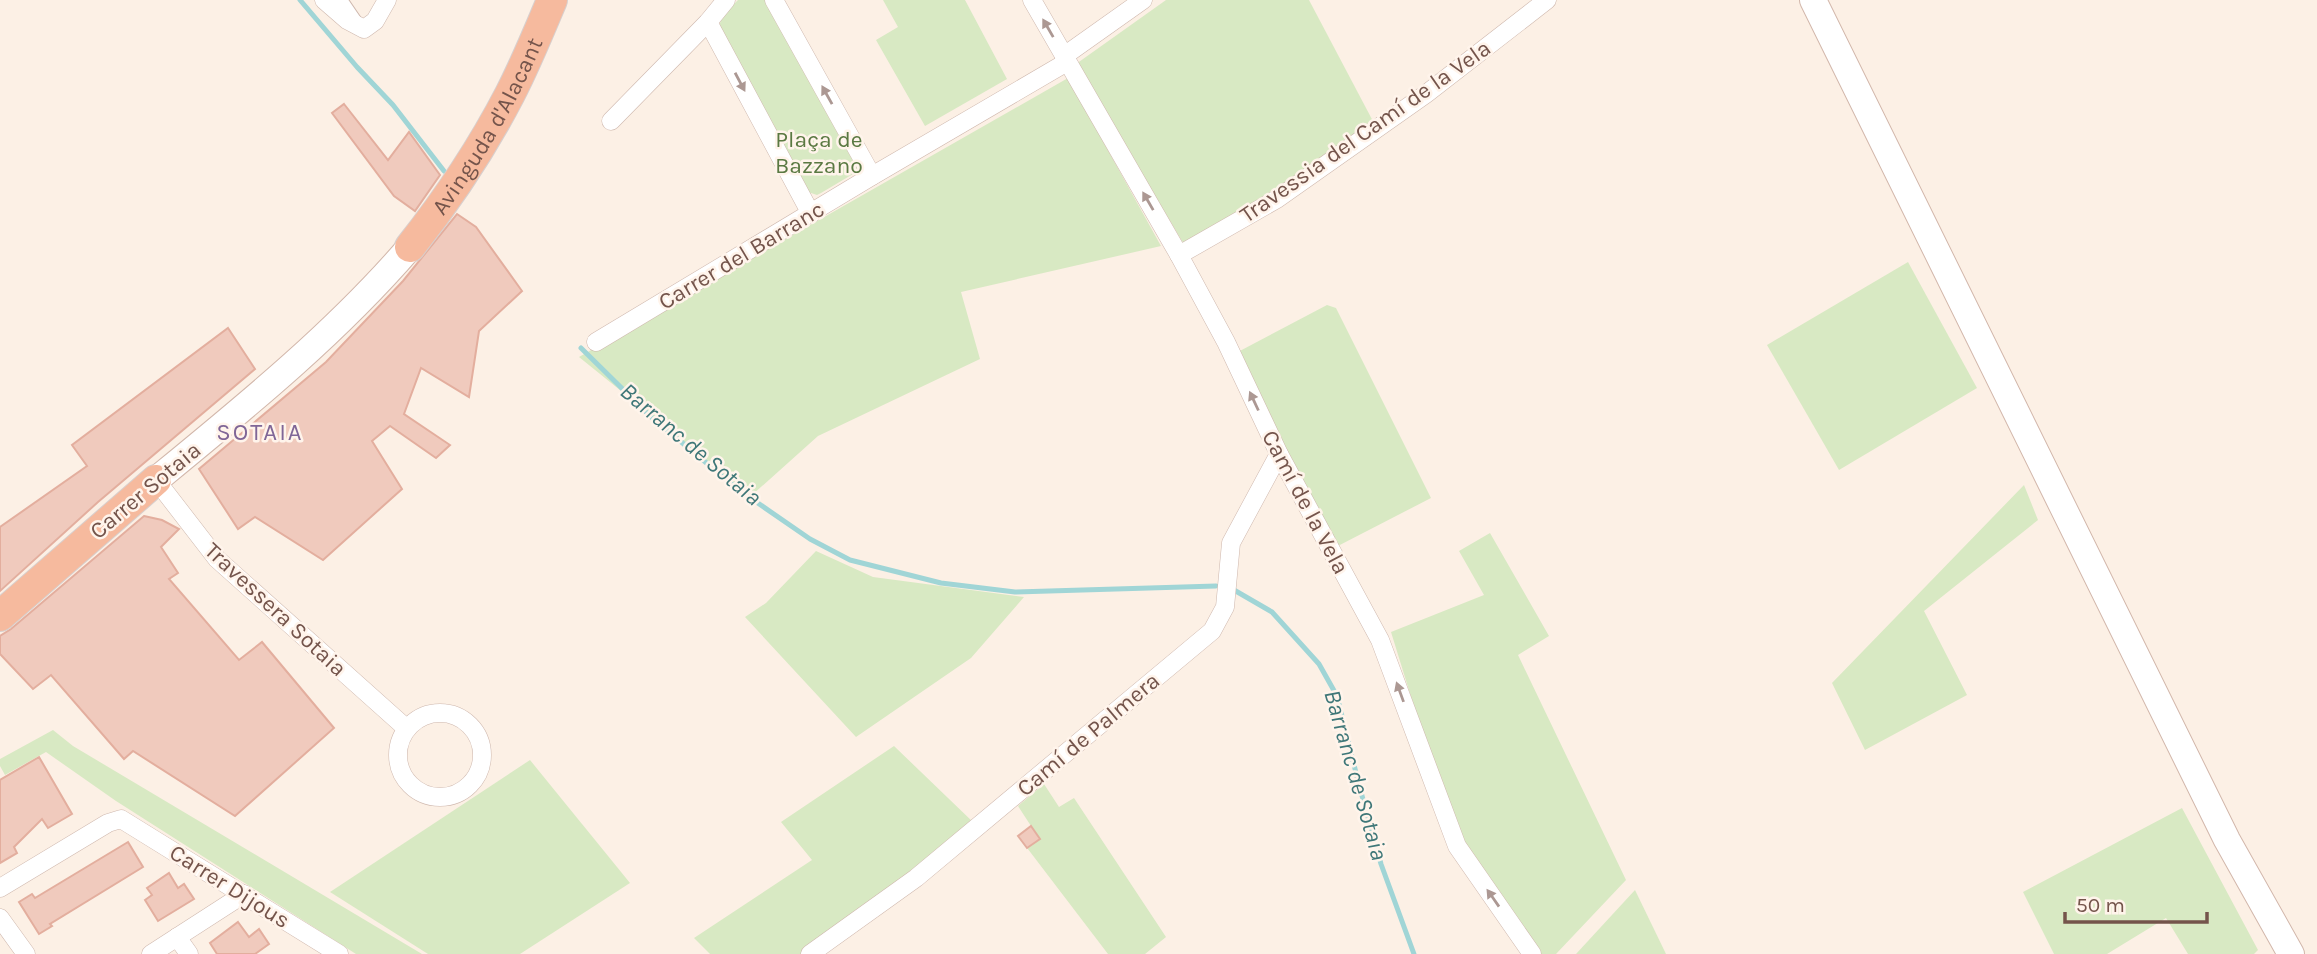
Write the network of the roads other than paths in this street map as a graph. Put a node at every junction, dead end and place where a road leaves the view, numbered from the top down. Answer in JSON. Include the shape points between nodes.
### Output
{"nodes":[{"id":1,"x":324,"y":0,"type":"edge"},
{"id":2,"x":340,"y":0,"type":"edge"},
{"id":3,"x":387,"y":0,"type":"edge"},
{"id":4,"x":552,"y":0,"type":"edge"},
{"id":5,"x":726,"y":0,"type":"edge"},
{"id":6,"x":774,"y":0,"type":"edge"},
{"id":7,"x":1032,"y":0,"type":"edge"},
{"id":8,"x":1143,"y":0,"type":"edge"},
{"id":9,"x":1547,"y":0,"type":"edge"},
{"id":10,"x":1813,"y":0,"type":"edge"},
{"id":11,"x":708,"y":22,"type":"junction"},
{"id":12,"x":364,"y":27,"type":"junction"},
{"id":13,"x":1066,"y":59,"type":"junction"},
{"id":14,"x":611,"y":121,"type":"dead end"},
{"id":15,"x":873,"y":176,"type":"junction"},
{"id":16,"x":811,"y":214,"type":"junction"},
{"id":17,"x":410,"y":247,"type":"joint"},
{"id":18,"x":1180,"y":255,"type":"junction"},
{"id":19,"x":596,"y":342,"type":"dead end"},
{"id":20,"x":1279,"y":454,"type":"junction"},
{"id":21,"x":156,"y":480,"type":"junction"},
{"id":22,"x":0,"y":616,"type":"edge"},
{"id":23,"x":406,"y":728,"type":"junction"},
{"id":24,"x":0,"y":888,"type":"edge"},
{"id":25,"x":244,"y":894,"type":"junction"},
{"id":26,"x":0,"y":918,"type":"edge"},
{"id":27,"x":177,"y":937,"type":"junction"},
{"id":28,"x":26,"y":954,"type":"edge"},
{"id":29,"x":151,"y":954,"type":"edge"},
{"id":30,"x":189,"y":954,"type":"edge"},
{"id":31,"x":340,"y":954,"type":"edge"},
{"id":32,"x":810,"y":954,"type":"edge"},
{"id":33,"x":1532,"y":954,"type":"edge"},
{"id":34,"x":2291,"y":954,"type":"edge"}],
"edges":[{"from":1,"to":12,"type":"street"},
{"from":2,"to":12,"type":"street"},
{"from":3,"to":12,"type":"street","via":[[378,18]]},
{"from":4,"to":17,"type":"highway","name":"Avinguda d'Alacant","via":[[493,126],[457,185]]},
{"from":5,"to":11,"type":"street"},
{"from":15,"to":6,"type":"street","one_way":true},
{"from":13,"to":7,"type":"street","name":"Camí de la Vela","one_way":true},
{"from":8,"to":13,"type":"street","name":"Carrer del Barranc"},
{"from":9,"to":18,"type":"street","name":"Travessia del Camí de la Vela","via":[[1426,94],[1287,191]]},
{"from":10,"to":34,"type":"main road","via":[[2227,841]]},
{"from":11,"to":14,"type":"street"},
{"from":11,"to":16,"type":"street","one_way":true},
{"from":13,"to":15,"type":"street","name":"Carrer del Barranc"},
{"from":18,"to":13,"type":"street","name":"Camí de la Vela","one_way":true},
{"from":15,"to":16,"type":"street","name":"Carrer del Barranc"},
{"from":16,"to":19,"type":"street","name":"Carrer del Barranc"},
{"from":17,"to":21,"type":"main road","name":"Carrer Sotaia","via":[[321,340]]},
{"from":20,"to":18,"type":"street","name":"Camí de la Vela","one_way":true},
{"from":20,"to":32,"type":"street","name":"Camí de Palmera","via":[[1231,543],[1225,607],[1212,631],[916,878]]},
{"from":33,"to":20,"type":"street","name":"Camí de la Vela","one_way":true,"via":[[1457,846],[1380,640]]},
{"from":21,"to":22,"type":"highway","name":"Carrer Sotaia"},
{"from":21,"to":23,"type":"street","name":"Travessera Sotaia","via":[[217,559]]},
{"from":23,"to":23,"type":"street","via":[[398,760],[408,783],[419,792],[446,797],[465,789],[475,778],[481,749],[467,723],[432,713]]},
{"from":24,"to":25,"type":"street","name":"Carrer Dijous","via":[[108,823],[121,820]]},
{"from":25,"to":27,"type":"street"},
{"from":25,"to":31,"type":"street","name":"Carrer Dijous"},
{"from":26,"to":28,"type":"street"},
{"from":27,"to":29,"type":"street"},
{"from":27,"to":30,"type":"street"}]}
